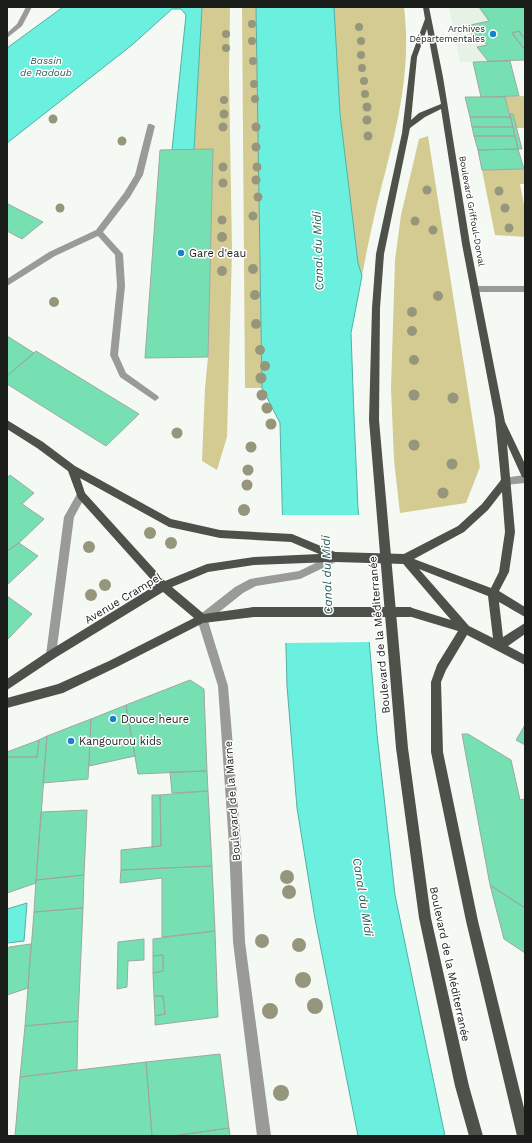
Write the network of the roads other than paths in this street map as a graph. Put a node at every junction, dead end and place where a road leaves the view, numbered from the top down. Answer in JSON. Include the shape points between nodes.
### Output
{"nodes":[{"id":1,"x":29,"y":7,"type":"edge"},
{"id":2,"x":426,"y":7,"type":"edge"},
{"id":3,"x":427,"y":20,"type":"junction"},
{"id":4,"x":7,"y":36,"type":"edge"},
{"id":5,"x":443,"y":106,"type":"junction"},
{"id":6,"x":151,"y":126,"type":"dead end"},
{"id":7,"x":406,"y":128,"type":"junction"},
{"id":8,"x":99,"y":232,"type":"junction"},
{"id":9,"x":7,"y":283,"type":"edge"},
{"id":10,"x":475,"y":289,"type":"junction"},
{"id":11,"x":525,"y":289,"type":"edge"},
{"id":12,"x":155,"y":398,"type":"dead end"},
{"id":13,"x":500,"y":418,"type":"junction"},
{"id":14,"x":7,"y":424,"type":"edge"},
{"id":15,"x":72,"y":469,"type":"junction"},
{"id":16,"x":525,"y":474,"type":"edge"},
{"id":17,"x":525,"y":479,"type":"edge"},
{"id":18,"x":505,"y":481,"type":"junction"},
{"id":19,"x":81,"y":495,"type":"junction"},
{"id":20,"x":336,"y":557,"type":"junction"},
{"id":21,"x":404,"y":559,"type":"junction"},
{"id":22,"x":163,"y":586,"type":"junction"},
{"id":23,"x":493,"y":593,"type":"junction"},
{"id":24,"x":525,"y":612,"type":"edge"},
{"id":25,"x":202,"y":619,"type":"junction"},
{"id":26,"x":525,"y":628,"type":"edge"},
{"id":27,"x":465,"y":629,"type":"junction"},
{"id":28,"x":499,"y":646,"type":"junction"},
{"id":29,"x":51,"y":655,"type":"junction"},
{"id":30,"x":525,"y":660,"type":"edge"},
{"id":31,"x":7,"y":685,"type":"edge"},
{"id":32,"x":7,"y":703,"type":"edge"},
{"id":33,"x":264,"y":1136,"type":"edge"},
{"id":34,"x":476,"y":1136,"type":"edge"},
{"id":35,"x":524,"y":1136,"type":"edge"}],
"edges":[{"from":1,"to":4,"type":"street","via":[[20,25]]},
{"from":2,"to":3,"type":"main road","name":"Boulevard Griffoul-Dorval"},
{"from":3,"to":5,"type":"main road","name":"Boulevard Griffoul-Dorval","via":[[440,77]]},
{"from":3,"to":7,"type":"main road","name":"Boulevard de la Méditerranée","via":[[414,57]]},
{"from":5,"to":7,"type":"main road","via":[[422,115]]},
{"from":5,"to":10,"type":"main road","name":"Boulevard Griffoul-Dorval"},
{"from":6,"to":8,"type":"street","via":[[139,175]]},
{"from":7,"to":34,"type":"main road","name":"Boulevard de la Méditerranée","via":[[380,254],[376,308],[374,420],[402,748],[425,918],[462,1086]]},
{"from":8,"to":9,"type":"street","via":[[52,254]]},
{"from":8,"to":12,"type":"street","via":[[119,254],[121,286],[114,354],[123,375]]},
{"from":10,"to":11,"type":"street"},
{"from":10,"to":13,"type":"main road","name":"Boulevard Griffoul-Dorval"},
{"from":13,"to":16,"type":"main road","name":"Boulevard Griffoul-Dorval"},
{"from":13,"to":18,"type":"main road","name":"Boulevard Griffoul-Dorval"},
{"from":14,"to":15,"type":"main road"},
{"from":15,"to":19,"type":"main road"},
{"from":15,"to":20,"type":"main road","via":[[169,523],[220,534],[292,538]]},
{"from":17,"to":18,"type":"street"},
{"from":18,"to":21,"type":"main road","via":[[484,507],[461,529]]},
{"from":18,"to":23,"type":"main road","name":"Boulevard Griffoul-Dorval","via":[[510,532],[504,572]]},
{"from":19,"to":22,"type":"main road"},
{"from":19,"to":29,"type":"street","via":[[70,517]]},
{"from":20,"to":21,"type":"main road","name":"Avenue Crampel","bridge":true},
{"from":20,"to":22,"type":"main road","name":"Avenue Crampel","via":[[254,561],[208,568]]},
{"from":20,"to":25,"type":"street","via":[[300,575],[254,582],[239,590]]},
{"from":21,"to":23,"type":"main road"},
{"from":21,"to":27,"type":"main road"},
{"from":22,"to":25,"type":"main road"},
{"from":22,"to":29,"type":"main road","name":"Avenue Crampel"},
{"from":23,"to":24,"type":"main road"},
{"from":23,"to":28,"type":"main road"},
{"from":25,"to":27,"type":"main road","bridge":true,"via":[[254,612],[410,612]]},
{"from":25,"to":32,"type":"main road","via":[[59,689]]},
{"from":25,"to":33,"type":"street","name":"Boulevard de la Marne","via":[[223,686],[236,845],[239,942]]},
{"from":26,"to":28,"type":"main road"},
{"from":27,"to":28,"type":"main road"},
{"from":27,"to":35,"type":"main road","via":[[441,668],[436,682],[438,752],[472,921]]},
{"from":28,"to":30,"type":"main road"},
{"from":29,"to":31,"type":"main road","name":"Avenue Crampel"}]}
